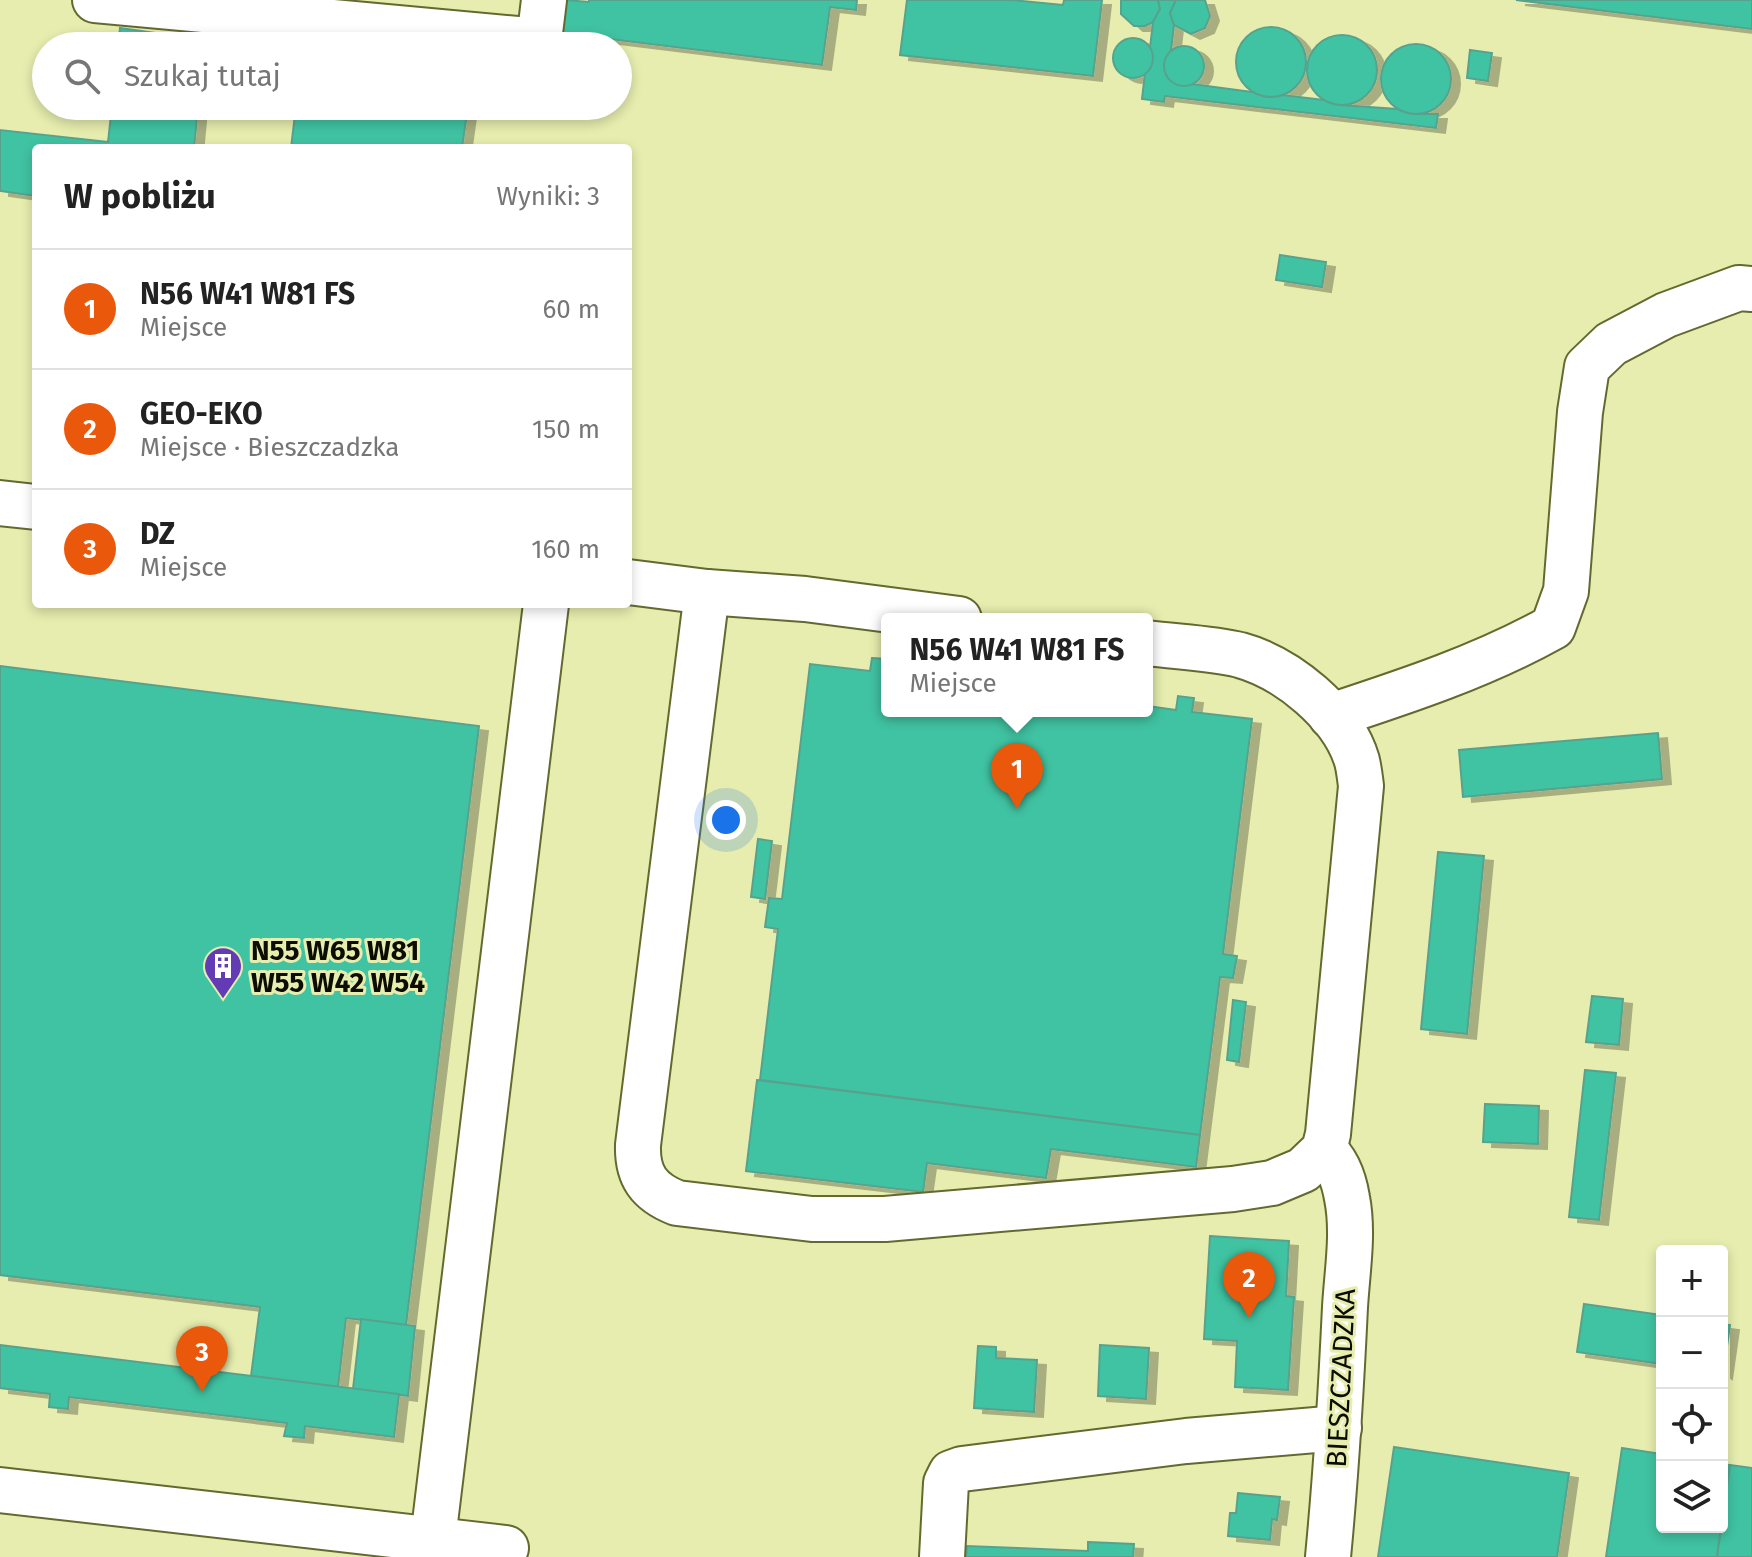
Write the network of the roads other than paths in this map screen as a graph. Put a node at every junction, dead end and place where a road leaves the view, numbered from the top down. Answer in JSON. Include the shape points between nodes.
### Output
{"nodes":[{"id":1,"x":95,"y":0,"type":"edge"},
{"id":2,"x":544,"y":0,"type":"edge"},
{"id":3,"x":442,"y":32,"type":"edge"},
{"id":4,"x":540,"y":32,"type":"edge"},
{"id":5,"x":1752,"y":289,"type":"edge"},
{"id":6,"x":0,"y":503,"type":"edge"},
{"id":7,"x":32,"y":507,"type":"edge"},
{"id":8,"x":632,"y":583,"type":"edge"},
{"id":9,"x":707,"y":592,"type":"junction"},
{"id":10,"x":546,"y":608,"type":"edge"},
{"id":11,"x":913,"y":613,"type":"edge"},
{"id":12,"x":1153,"y":644,"type":"edge"},
{"id":13,"x":1331,"y":716,"type":"junction"},
{"id":14,"x":1324,"y":1150,"type":"junction"},
{"id":15,"x":1339,"y":1428,"type":"junction"},
{"id":16,"x":0,"y":1490,"type":"edge"},
{"id":17,"x":433,"y":1539,"type":"junction"},
{"id":18,"x":506,"y":1548,"type":"dead end"},
{"id":19,"x":942,"y":1557,"type":"edge"},
{"id":20,"x":1328,"y":1557,"type":"edge"}],
"edges":[{"from":1,"to":3,"type":"street"},
{"from":2,"to":4,"type":"street"},
{"from":5,"to":13,"type":"street","via":[[1739,288],[1666,315],[1611,344],[1587,367],[1566,591],[1553,627],[1428,684]]},
{"from":6,"to":7,"type":"street"},
{"from":8,"to":9,"type":"street"},
{"from":9,"to":11,"type":"street"},
{"from":9,"to":14,"type":"street","via":[[638,1145],[641,1174],[649,1188],[661,1197],[691,1204],[812,1219],[898,1218],[1233,1189],[1290,1177]]},
{"from":10,"to":17,"type":"street"},
{"from":12,"to":13,"type":"street","via":[[1252,659],[1309,694]]},
{"from":13,"to":14,"type":"street","via":[[1357,761],[1361,786]]},
{"from":14,"to":15,"type":"street","name":"BIESZCZADZKA","via":[[1338,1168],[1348,1199]]},
{"from":15,"to":19,"type":"street","via":[[962,1469],[951,1473],[946,1483]]},
{"from":15,"to":20,"type":"street","name":"BIESZCZADZKA"},
{"from":16,"to":17,"type":"street"},
{"from":17,"to":18,"type":"street"}]}
